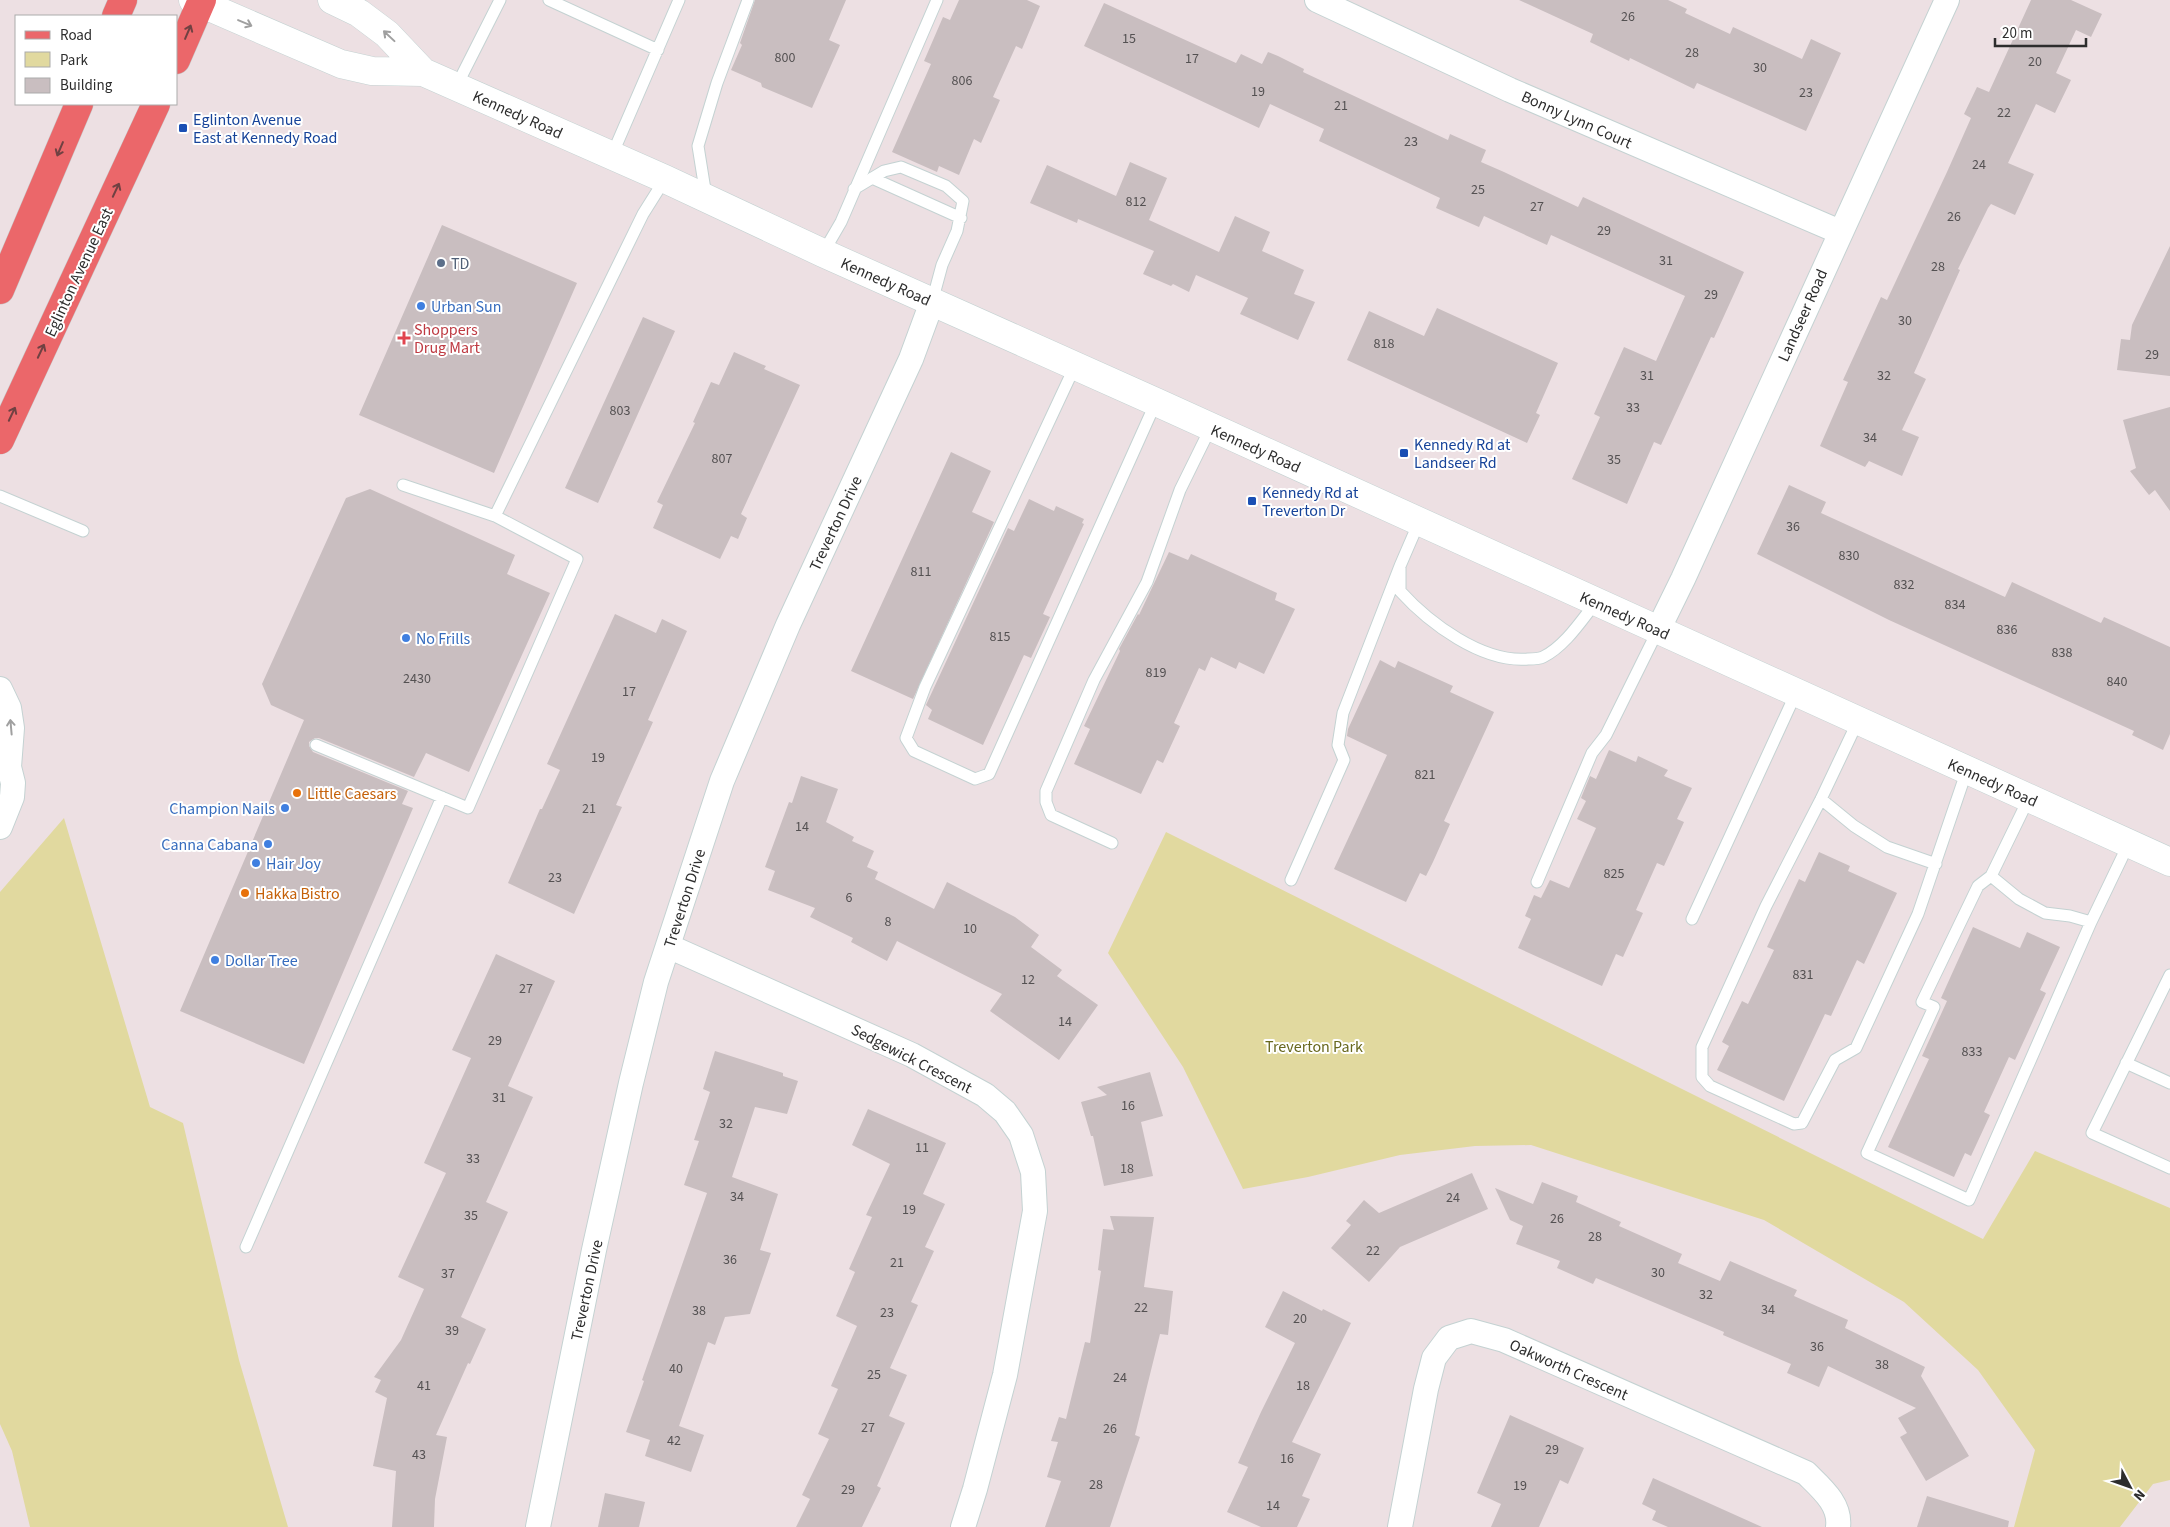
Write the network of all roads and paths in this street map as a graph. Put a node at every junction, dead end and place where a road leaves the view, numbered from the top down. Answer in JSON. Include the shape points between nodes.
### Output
{"nodes":[{"id":1,"x":123,"y":0,"type":"edge"},
{"id":2,"x":332,"y":0,"type":"edge"},
{"id":3,"x":500,"y":0,"type":"edge"},
{"id":4,"x":548,"y":0,"type":"edge"},
{"id":5,"x":679,"y":0,"type":"edge"},
{"id":6,"x":748,"y":0,"type":"edge"},
{"id":7,"x":937,"y":0,"type":"edge"},
{"id":8,"x":1317,"y":0,"type":"edge"},
{"id":9,"x":1947,"y":0,"type":"edge"},
{"id":10,"x":198,"y":1,"type":"edge"},
{"id":11,"x":363,"y":7,"type":"edge"},
{"id":12,"x":116,"y":15,"type":"edge"},
{"id":13,"x":658,"y":50,"type":"junction"},
{"id":14,"x":178,"y":55,"type":"edge"},
{"id":15,"x":423,"y":72,"type":"junction"},
{"id":16,"x":456,"y":86,"type":"junction"},
{"id":17,"x":79,"y":105,"type":"edge"},
{"id":18,"x":156,"y":105,"type":"edge"},
{"id":19,"x":612,"y":155,"type":"junction"},
{"id":20,"x":872,"y":178,"type":"junction"},
{"id":21,"x":665,"y":179,"type":"junction"},
{"id":22,"x":854,"y":189,"type":"junction"},
{"id":23,"x":707,"y":198,"type":"junction"},
{"id":24,"x":960,"y":218,"type":"junction"},
{"id":25,"x":1840,"y":232,"type":"junction"},
{"id":26,"x":823,"y":253,"type":"junction"},
{"id":27,"x":0,"y":290,"type":"edge"},
{"id":28,"x":932,"y":302,"type":"junction"},
{"id":29,"x":1075,"y":366,"type":"junction"},
{"id":30,"x":1156,"y":402,"type":"junction"},
{"id":31,"x":1211,"y":427,"type":"junction"},
{"id":32,"x":0,"y":440,"type":"edge"},
{"id":33,"x":403,"y":485,"type":"dead end"},
{"id":34,"x":0,"y":496,"type":"edge"},
{"id":35,"x":495,"y":516,"type":"junction"},
{"id":36,"x":1419,"y":522,"type":"junction"},
{"id":37,"x":83,"y":531,"type":"dead end"},
{"id":38,"x":1400,"y":566,"type":"junction"},
{"id":39,"x":1596,"y":602,"type":"junction"},
{"id":40,"x":1658,"y":630,"type":"junction"},
{"id":41,"x":0,"y":689,"type":"edge"},
{"id":42,"x":1796,"y":693,"type":"junction"},
{"id":43,"x":1858,"y":721,"type":"junction"},
{"id":44,"x":316,"y":745,"type":"dead end"},
{"id":45,"x":5,"y":761,"type":"edge"},
{"id":46,"x":1967,"y":770,"type":"junction"},
{"id":47,"x":442,"y":797,"type":"junction"},
{"id":48,"x":2029,"y":798,"type":"junction"},
{"id":49,"x":1821,"y":799,"type":"junction"},
{"id":50,"x":0,"y":827,"type":"edge"},
{"id":51,"x":1112,"y":843,"type":"dead end"},
{"id":52,"x":2129,"y":843,"type":"junction"},
{"id":53,"x":2170,"y":862,"type":"edge"},
{"id":54,"x":1936,"y":864,"type":"junction"},
{"id":55,"x":1991,"y":876,"type":"junction"},
{"id":56,"x":1291,"y":880,"type":"dead end"},
{"id":57,"x":1537,"y":882,"type":"dead end"},
{"id":58,"x":1692,"y":919,"type":"dead end"},
{"id":59,"x":2091,"y":922,"type":"junction"},
{"id":60,"x":668,"y":946,"type":"junction"},
{"id":61,"x":2170,"y":975,"type":"edge"},
{"id":62,"x":2166,"y":994,"type":"edge"},
{"id":63,"x":2126,"y":1063,"type":"junction"},
{"id":64,"x":2170,"y":1083,"type":"edge"},
{"id":65,"x":2170,"y":1168,"type":"edge"},
{"id":66,"x":246,"y":1247,"type":"dead end"},
{"id":67,"x":538,"y":1527,"type":"edge"},
{"id":68,"x":963,"y":1527,"type":"edge"},
{"id":69,"x":1400,"y":1527,"type":"edge"},
{"id":70,"x":1838,"y":1527,"type":"edge"}],
"edges":[{"from":1,"to":12,"type":"main road"},
{"from":2,"to":11,"type":"main road","name":"Kennedy Road"},
{"from":3,"to":16,"type":"lane"},
{"from":4,"to":13,"type":"lane"},
{"from":5,"to":13,"type":"lane"},
{"from":6,"to":23,"type":"lane","via":[[698,146]]},
{"from":7,"to":22,"type":"lane"},
{"from":8,"to":25,"type":"street","name":"Bonny Lynn Court","via":[[1510,90]]},
{"from":9,"to":25,"type":"street","name":"Landseer Road"},
{"from":14,"to":10,"type":"main road","one_way":true},
{"from":10,"to":15,"type":"main road","name":"Kennedy Road","one_way":true,"via":[[340,64],[372,72]]},
{"from":15,"to":11,"type":"main road","name":"Kennedy Road","one_way":true},
{"from":13,"to":19,"type":"lane"},
{"from":15,"to":16,"type":"main road","name":"Kennedy Road"},
{"from":16,"to":19,"type":"main road","name":"Kennedy Road"},
{"from":17,"to":27,"type":"main road","one_way":true},
{"from":32,"to":18,"type":"main road","name":"Eglinton Avenue East","one_way":true},
{"from":19,"to":21,"type":"main road","name":"Kennedy Road"},
{"from":20,"to":22,"type":"lane"},
{"from":20,"to":24,"type":"lane"},
{"from":20,"to":24,"type":"lane","via":[[900,167],[946,186],[963,201]]},
{"from":21,"to":23,"type":"main road","name":"Kennedy Road"},
{"from":21,"to":35,"type":"lane","via":[[643,214]]},
{"from":22,"to":26,"type":"lane","via":[[841,222]]},
{"from":23,"to":26,"type":"main road","name":"Kennedy Road"},
{"from":24,"to":28,"type":"lane"},
{"from":25,"to":40,"type":"street","name":"Landseer Road"},
{"from":26,"to":28,"type":"main road","name":"Kennedy Road"},
{"from":28,"to":29,"type":"main road","name":"Kennedy Road"},
{"from":28,"to":60,"type":"street","name":"Treverton Drive","via":[[911,359],[790,619],[726,772]]},
{"from":29,"to":30,"type":"main road","name":"Kennedy Road"},
{"from":29,"to":30,"type":"lane","via":[[924,687],[906,738],[914,751],[975,779],[989,774]]},
{"from":30,"to":31,"type":"main road","name":"Kennedy Road"},
{"from":31,"to":36,"type":"main road","name":"Kennedy Road"},
{"from":31,"to":51,"type":"lane","via":[[1180,490],[1147,582],[1094,680],[1046,791],[1051,815]]},
{"from":33,"to":35,"type":"lane"},
{"from":34,"to":37,"type":"lane"},
{"from":35,"to":47,"type":"lane","via":[[577,560],[468,808]]},
{"from":36,"to":38,"type":"lane"},
{"from":36,"to":39,"type":"main road","name":"Kennedy Road"},
{"from":38,"to":39,"type":"lane","via":[[1400,591],[1451,635],[1486,652],[1519,660],[1542,658],[1566,639]]},
{"from":38,"to":56,"type":"lane","via":[[1343,712],[1338,744],[1344,760]]},
{"from":39,"to":40,"type":"main road","name":"Kennedy Road"},
{"from":40,"to":42,"type":"main road","name":"Kennedy Road"},
{"from":40,"to":57,"type":"lane","via":[[1606,735],[1592,754]]},
{"from":45,"to":41,"type":"street","one_way":true,"via":[[12,728],[9,708]]},
{"from":42,"to":43,"type":"main road","name":"Kennedy Road"},
{"from":42,"to":58,"type":"lane"},
{"from":43,"to":46,"type":"main road","name":"Kennedy Road"},
{"from":43,"to":49,"type":"lane"},
{"from":44,"to":47,"type":"lane"},
{"from":45,"to":50,"type":"street","via":[[13,783],[12,796]]},
{"from":46,"to":48,"type":"main road","name":"Kennedy Road"},
{"from":46,"to":54,"type":"lane"},
{"from":47,"to":66,"type":"lane"},
{"from":48,"to":52,"type":"main road","name":"Kennedy Road"},
{"from":48,"to":55,"type":"lane"},
{"from":49,"to":54,"type":"lane","via":[[1887,847]]},
{"from":49,"to":54,"type":"lane","via":[[1766,906],[1702,1047],[1702,1077],[1710,1086],[1794,1124],[1802,1122],[1835,1060],[1856,1048],[1918,914]]},
{"from":52,"to":53,"type":"main road","name":"Kennedy Road"},
{"from":52,"to":59,"type":"lane"},
{"from":55,"to":59,"type":"lane","via":[[2019,899],[2045,913]]},
{"from":55,"to":59,"type":"lane","via":[[1978,886],[1922,1002],[1934,1007],[1867,1153],[1969,1200]]},
{"from":60,"to":67,"type":"street","name":"Treverton Drive","via":[[628,1092]]},
{"from":60,"to":68,"type":"street","name":"Sedgewick Crescent","via":[[912,1055],[985,1095],[1005,1112],[1021,1135],[1033,1172],[1035,1211],[1005,1375]]},
{"from":61,"to":62,"type":"lane"},
{"from":62,"to":63,"type":"lane"},
{"from":63,"to":64,"type":"lane"},
{"from":63,"to":65,"type":"lane","via":[[2092,1132]]},
{"from":69,"to":70,"type":"street","name":"Oakworth Crescent","via":[[1434,1358],[1449,1338],[1471,1331],[1504,1340],[1806,1473],[1830,1496]]}]}
